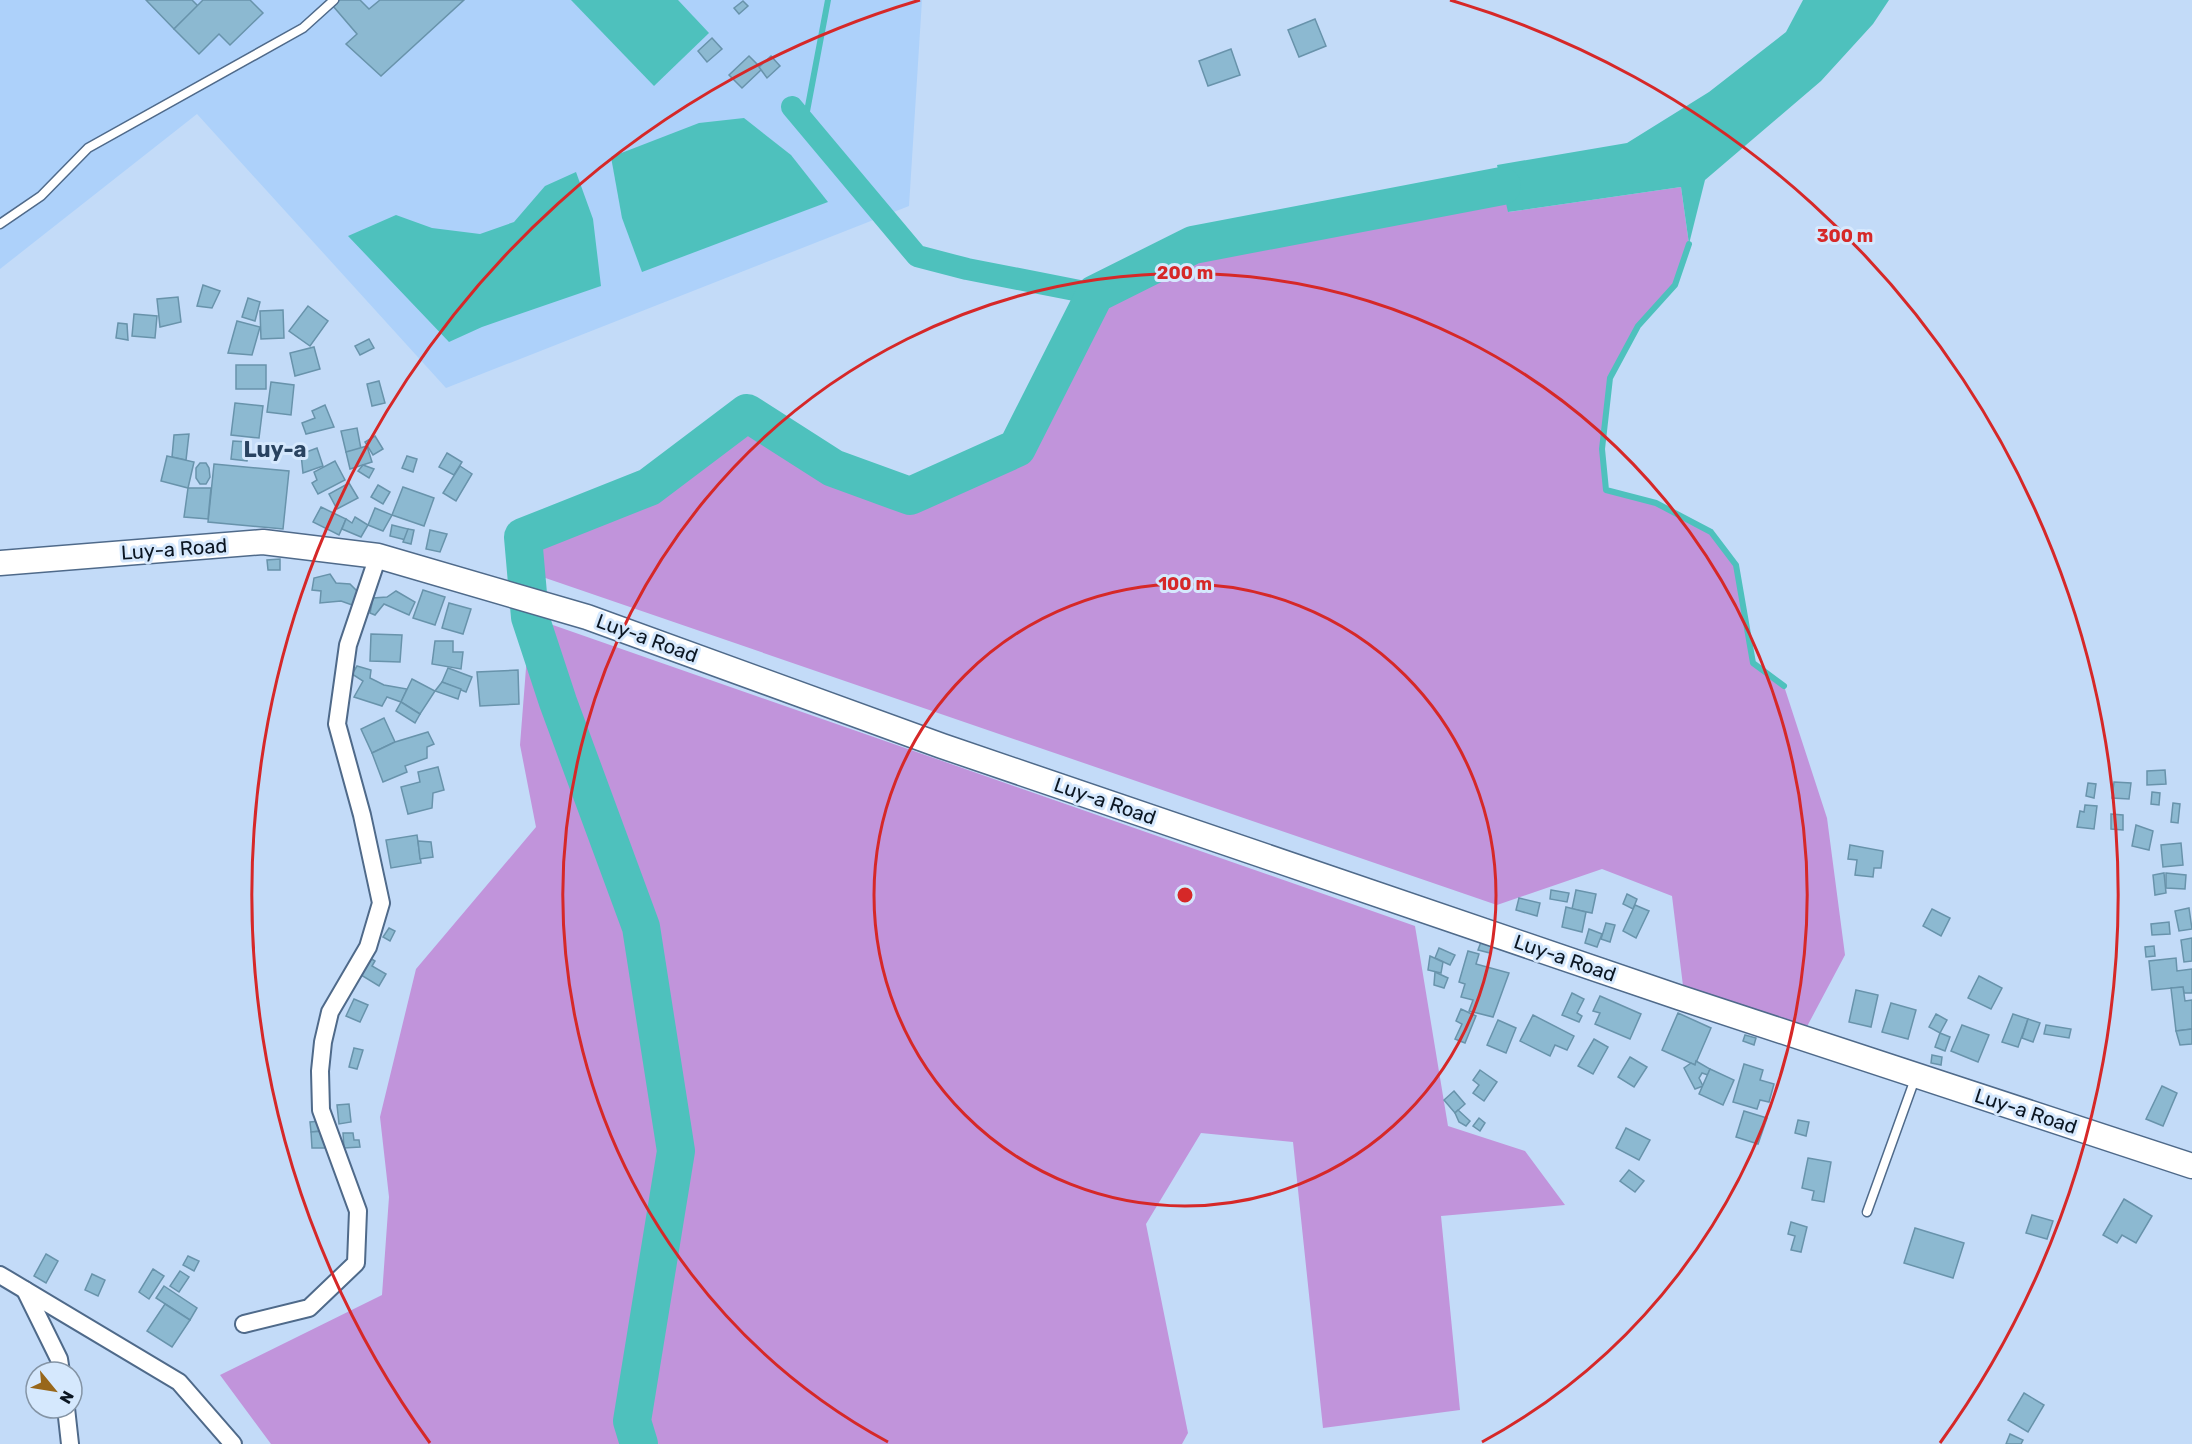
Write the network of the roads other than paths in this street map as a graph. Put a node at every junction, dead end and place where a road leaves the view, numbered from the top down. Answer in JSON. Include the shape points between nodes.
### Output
{"nodes":[{"id":1,"x":334,"y":0,"type":"edge"},
{"id":2,"x":0,"y":224,"type":"edge"},
{"id":3,"x":378,"y":556,"type":"junction"},
{"id":4,"x":0,"y":563,"type":"edge"},
{"id":5,"x":1916,"y":1075,"type":"junction"},
{"id":6,"x":2192,"y":1166,"type":"edge"},
{"id":7,"x":1867,"y":1212,"type":"dead end"},
{"id":8,"x":0,"y":1275,"type":"edge"},
{"id":9,"x":24,"y":1289,"type":"junction"},
{"id":10,"x":244,"y":1324,"type":"dead end"},
{"id":11,"x":59,"y":1360,"type":"edge"},
{"id":12,"x":67,"y":1420,"type":"edge"},
{"id":13,"x":70,"y":1444,"type":"edge"},
{"id":14,"x":233,"y":1444,"type":"edge"}],
"edges":[{"from":1,"to":2,"type":"lane","via":[[303,28],[88,148],[41,196]]},
{"from":3,"to":4,"type":"main road","name":"Luy-a Road","via":[[263,542]]},
{"from":3,"to":5,"type":"main road","name":"Luy-a Road","via":[[587,616],[942,746]]},
{"from":3,"to":10,"type":"street","via":[[348,645],[337,724],[381,903],[368,947],[330,1012],[320,1071],[321,1110],[358,1211],[356,1263],[309,1308]]},
{"from":5,"to":6,"type":"main road","name":"Luy-a Road"},
{"from":5,"to":7,"type":"lane"},
{"from":8,"to":9,"type":"street"},
{"from":9,"to":11,"type":"street"},
{"from":9,"to":14,"type":"street","via":[[179,1382]]},
{"from":12,"to":13,"type":"street"}]}
